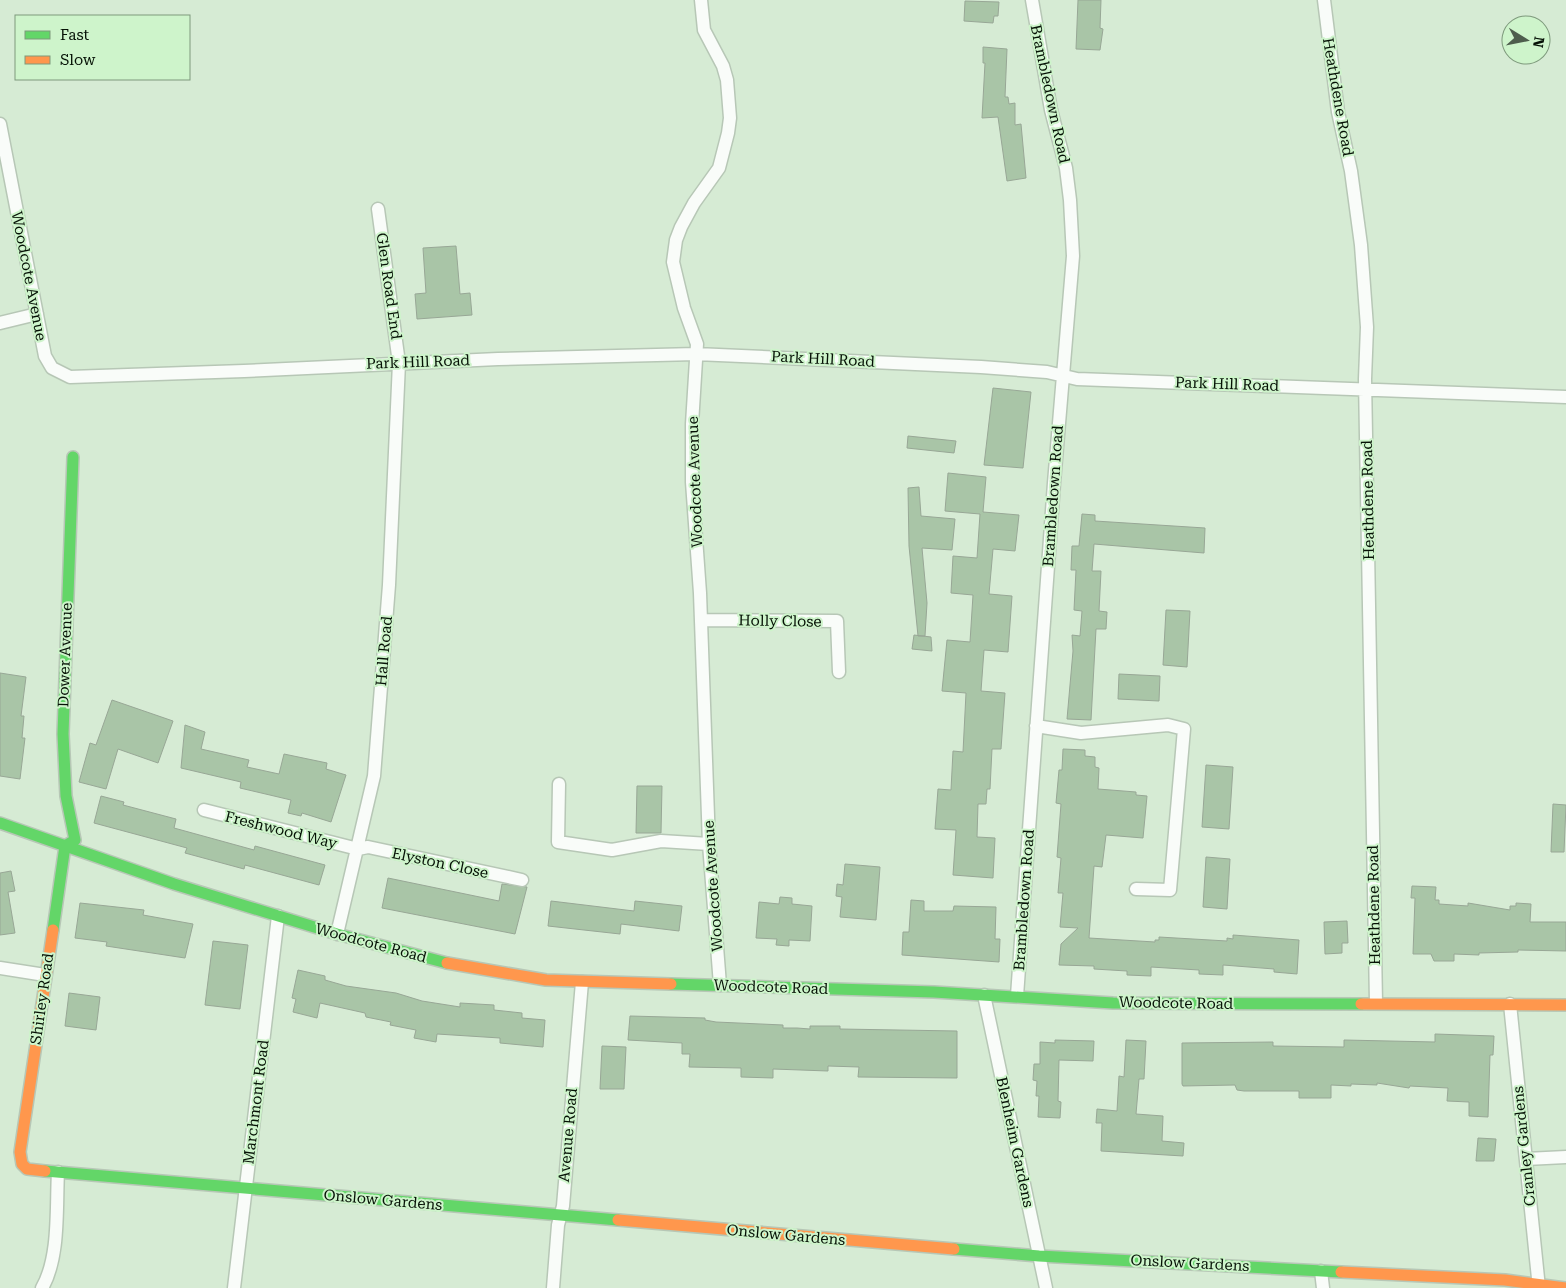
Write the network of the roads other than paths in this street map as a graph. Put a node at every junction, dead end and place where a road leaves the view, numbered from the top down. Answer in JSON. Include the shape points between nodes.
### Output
{"nodes":[{"id":1,"x":701,"y":0,"type":"edge"},
{"id":2,"x":1032,"y":0,"type":"edge"},
{"id":3,"x":1324,"y":0,"type":"edge"},
{"id":4,"x":0,"y":124,"type":"edge"},
{"id":5,"x":378,"y":209,"type":"dead end"},
{"id":6,"x":37,"y":314,"type":"junction"},
{"id":7,"x":0,"y":324,"type":"edge"},
{"id":8,"x":696,"y":354,"type":"junction"},
{"id":9,"x":399,"y":363,"type":"junction"},
{"id":10,"x":1063,"y":375,"type":"junction"},
{"id":11,"x":79,"y":377,"type":"joint"},
{"id":12,"x":1366,"y":389,"type":"junction"},
{"id":13,"x":1566,"y":397,"type":"edge"},
{"id":14,"x":73,"y":458,"type":"dead end"},
{"id":15,"x":701,"y":620,"type":"junction"},
{"id":16,"x":838,"y":672,"type":"dead end"},
{"id":17,"x":1036,"y":726,"type":"junction"},
{"id":18,"x":559,"y":784,"type":"dead end"},
{"id":19,"x":204,"y":810,"type":"dead end"},
{"id":20,"x":0,"y":823,"type":"edge"},
{"id":21,"x":710,"y":844,"type":"junction"},
{"id":22,"x":65,"y":846,"type":"junction"},
{"id":23,"x":358,"y":849,"type":"junction"},
{"id":24,"x":522,"y":880,"type":"dead end"},
{"id":25,"x":1136,"y":888,"type":"dead end"},
{"id":26,"x":278,"y":916,"type":"junction"},
{"id":27,"x":337,"y":934,"type":"junction"},
{"id":28,"x":0,"y":968,"type":"edge"},
{"id":29,"x":45,"y":975,"type":"junction"},
{"id":30,"x":582,"y":982,"type":"junction"},
{"id":31,"x":720,"y":986,"type":"junction"},
{"id":32,"x":984,"y":995,"type":"junction"},
{"id":33,"x":1017,"y":996,"type":"junction"},
{"id":34,"x":1376,"y":1003,"type":"junction"},
{"id":35,"x":1510,"y":1004,"type":"junction"},
{"id":36,"x":1566,"y":1005,"type":"edge"},
{"id":37,"x":20,"y":1152,"type":"joint"},
{"id":38,"x":1566,"y":1156,"type":"edge"},
{"id":39,"x":1526,"y":1159,"type":"junction"},
{"id":40,"x":58,"y":1172,"type":"junction"},
{"id":41,"x":246,"y":1187,"type":"junction"},
{"id":42,"x":560,"y":1216,"type":"junction"},
{"id":43,"x":1039,"y":1256,"type":"junction"},
{"id":44,"x":1321,"y":1270,"type":"junction"},
{"id":45,"x":1539,"y":1285,"type":"edge"},
{"id":46,"x":42,"y":1288,"type":"edge"},
{"id":47,"x":234,"y":1288,"type":"edge"},
{"id":48,"x":553,"y":1288,"type":"edge"},
{"id":49,"x":1046,"y":1288,"type":"edge"},
{"id":50,"x":1323,"y":1288,"type":"edge"},
{"id":51,"x":1566,"y":1288,"type":"edge"}],
"edges":[{"from":1,"to":8,"type":"street","name":"Woodcote Avenue","via":[[704,30],[727,80],[730,118],[723,161],[686,215],[674,249],[674,272],[696,344]]},
{"from":2,"to":10,"type":"street","name":"Brambledown Road","via":[[1070,200],[1073,256]]},
{"from":3,"to":12,"type":"street","name":"Heathdene Road","via":[[1338,112],[1362,245],[1367,327]]},
{"from":4,"to":6,"type":"street","name":"Woodcote Avenue"},
{"from":5,"to":9,"type":"street","name":"Glen Road End"},
{"from":6,"to":7,"type":"street"},
{"from":6,"to":11,"type":"street","name":"Woodcote Avenue","via":[[48,363],[64,375]]},
{"from":8,"to":9,"type":"street","name":"Park Hill Road"},
{"from":8,"to":10,"type":"street","name":"Park Hill Road","via":[[981,367]]},
{"from":8,"to":15,"type":"street","name":"Woodcote Avenue","via":[[692,482]]},
{"from":9,"to":11,"type":"street","name":"Park Hill Road"},
{"from":9,"to":23,"type":"street","name":"Hall Road","via":[[389,585],[374,776]]},
{"from":10,"to":12,"type":"street","name":"Park Hill Road"},
{"from":10,"to":17,"type":"street","name":"Brambledown Road"},
{"from":12,"to":13,"type":"street","name":"Park Hill Road"},
{"from":12,"to":34,"type":"street","name":"Heathdene Road"},
{"from":14,"to":22,"type":"street","name":"Dower Avenue","via":[[63,734],[66,796],[76,834],[75,840]]},
{"from":15,"to":16,"type":"street","name":"Holly Close","via":[[837,621]]},
{"from":15,"to":21,"type":"street","name":"Woodcote Avenue"},
{"from":17,"to":25,"type":"street","via":[[1081,733],[1146,725],[1184,729],[1170,890]]},
{"from":17,"to":33,"type":"street","name":"Brambledown Road"},
{"from":18,"to":21,"type":"street","via":[[558,842],[612,850],[661,841]]},
{"from":19,"to":23,"type":"street","name":"Freshwood Way"},
{"from":20,"to":22,"type":"street","name":"Woodcote Road"},
{"from":21,"to":31,"type":"street","name":"Woodcote Avenue"},
{"from":22,"to":26,"type":"street","name":"Woodcote Road"},
{"from":22,"to":29,"type":"street","name":"Shirley Road"},
{"from":23,"to":24,"type":"street","name":"Elyston Close","via":[[368,847]]},
{"from":23,"to":27,"type":"street","name":"Hall Road"},
{"from":26,"to":27,"type":"street","name":"Woodcote Road"},
{"from":26,"to":41,"type":"street","name":"Marchmont Road"},
{"from":27,"to":30,"type":"street","name":"Woodcote Road","via":[[460,966],[526,978]]},
{"from":28,"to":29,"type":"street"},
{"from":29,"to":37,"type":"street","name":"Shirley Road"},
{"from":30,"to":31,"type":"street","name":"Woodcote Road"},
{"from":30,"to":42,"type":"street","name":"Avenue Road"},
{"from":31,"to":32,"type":"street","name":"Woodcote Road"},
{"from":32,"to":33,"type":"street","name":"Woodcote Road"},
{"from":32,"to":43,"type":"street","name":"Blenheim Gardens"},
{"from":33,"to":34,"type":"street","name":"Woodcote Road","via":[[1153,1003]]},
{"from":34,"to":35,"type":"street","name":"Woodcote Road"},
{"from":35,"to":36,"type":"street","name":"Woodcote Road"},
{"from":35,"to":39,"type":"street","name":"Cranley Gardens"},
{"from":37,"to":40,"type":"street","name":"Onslow Gardens","via":[[22,1164],[27,1169]]},
{"from":38,"to":39,"type":"street"},
{"from":39,"to":45,"type":"street","name":"Cranley Gardens"},
{"from":40,"to":41,"type":"street","name":"Onslow Gardens"},
{"from":40,"to":46,"type":"street","via":[[53,1257],[50,1273]]},
{"from":41,"to":42,"type":"street","name":"Onslow Gardens"},
{"from":41,"to":47,"type":"street","name":"Marchmont Road"},
{"from":42,"to":43,"type":"street","name":"Onslow Gardens"},
{"from":42,"to":48,"type":"street","name":"Avenue Road"},
{"from":43,"to":44,"type":"street","name":"Onslow Gardens"},
{"from":43,"to":49,"type":"street","name":"Blenheim Gardens"},
{"from":44,"to":45,"type":"street","name":"Onslow Gardens"},
{"from":44,"to":50,"type":"street"},
{"from":45,"to":51,"type":"street","name":"Onslow Gardens"}]}
